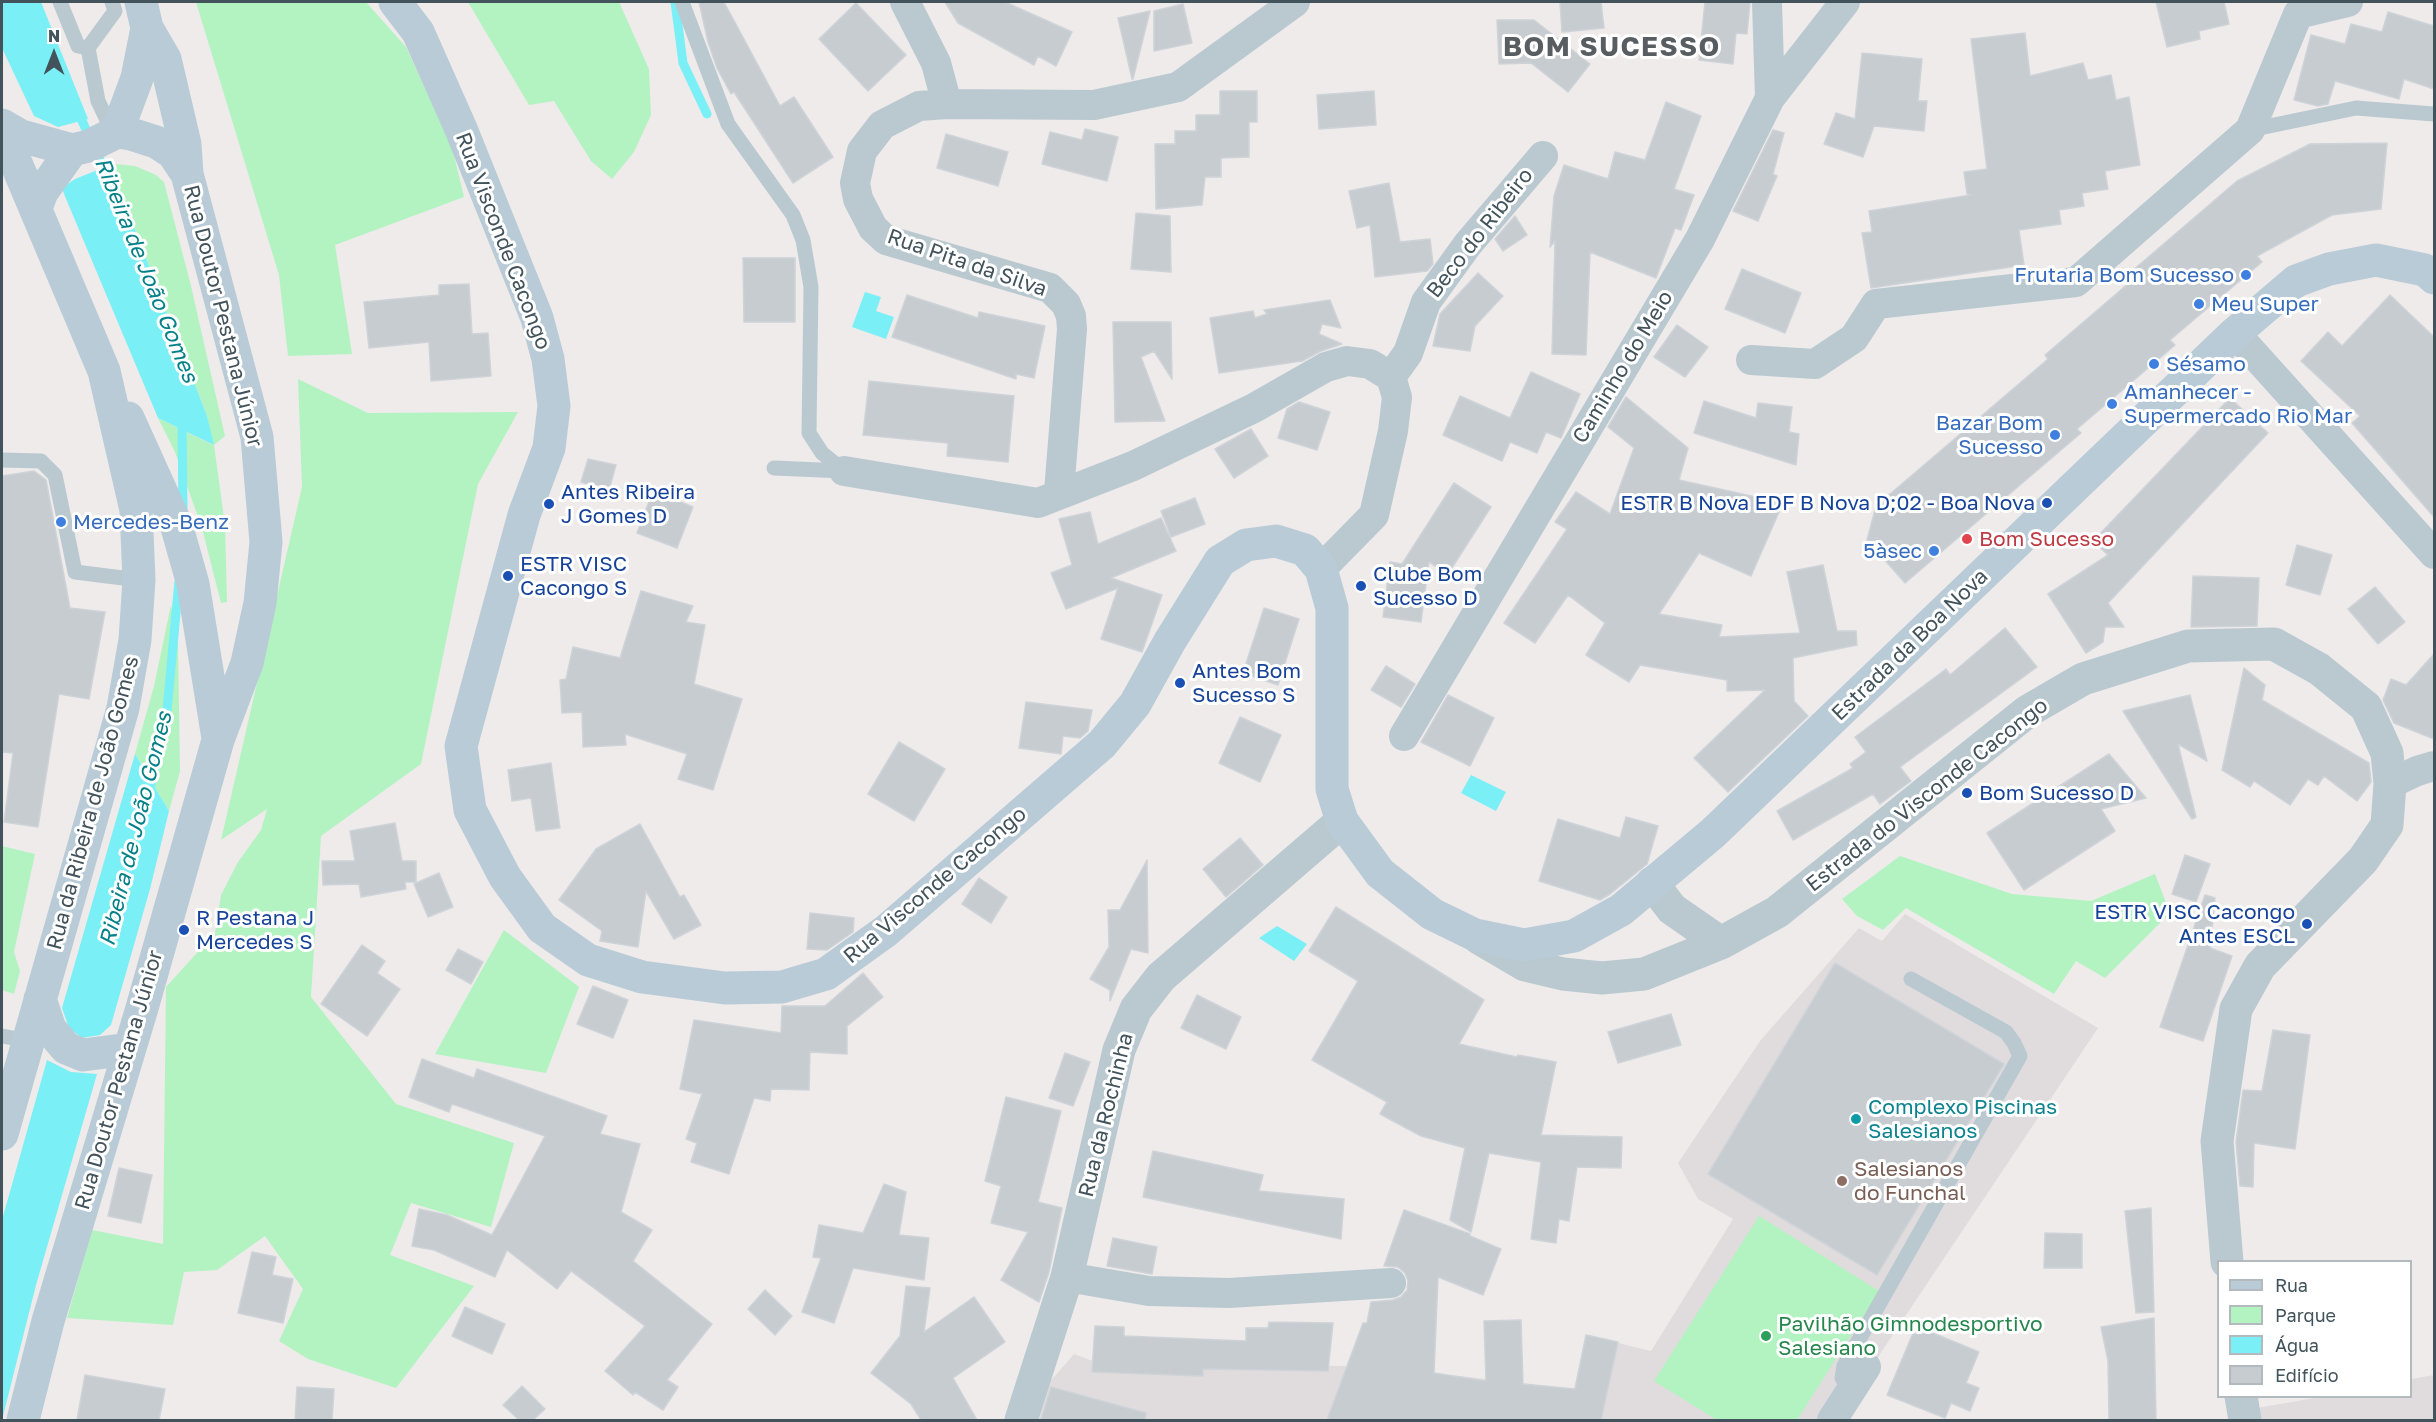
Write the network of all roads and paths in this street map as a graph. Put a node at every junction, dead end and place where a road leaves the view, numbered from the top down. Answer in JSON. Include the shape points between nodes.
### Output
{"nodes":[{"id":1,"x":60,"y":2,"type":"edge"},
{"id":2,"x":112,"y":2,"type":"edge"},
{"id":3,"x":395,"y":2,"type":"edge"},
{"id":4,"x":682,"y":2,"type":"edge"},
{"id":5,"x":905,"y":2,"type":"edge"},
{"id":6,"x":1295,"y":2,"type":"edge"},
{"id":7,"x":1767,"y":2,"type":"edge"},
{"id":8,"x":1845,"y":2,"type":"edge"},
{"id":9,"x":2348,"y":2,"type":"edge"},
{"id":10,"x":144,"y":15,"type":"edge"},
{"id":11,"x":88,"y":48,"type":"junction"},
{"id":12,"x":1770,"y":98,"type":"junction"},
{"id":13,"x":947,"y":104,"type":"junction"},
{"id":14,"x":2434,"y":114,"type":"edge"},
{"id":15,"x":2,"y":125,"type":"edge"},
{"id":16,"x":2,"y":130,"type":"edge"},
{"id":17,"x":2250,"y":130,"type":"junction"},
{"id":18,"x":78,"y":147,"type":"junction"},
{"id":19,"x":1543,"y":156,"type":"dead end"},
{"id":20,"x":187,"y":174,"type":"junction"},
{"id":21,"x":36,"y":208,"type":"junction"},
{"id":22,"x":2434,"y":278,"type":"edge"},
{"id":23,"x":2235,"y":333,"type":"junction"},
{"id":24,"x":1751,"y":360,"type":"dead end"},
{"id":25,"x":104,"y":371,"type":"junction"},
{"id":26,"x":1391,"y":377,"type":"junction"},
{"id":27,"x":2,"y":460,"type":"edge"},
{"id":28,"x":774,"y":468,"type":"dead end"},
{"id":29,"x":844,"y":471,"type":"junction"},
{"id":30,"x":1059,"y":492,"type":"junction"},
{"id":31,"x":2434,"y":554,"type":"edge"},
{"id":32,"x":1321,"y":569,"type":"junction"},
{"id":33,"x":139,"y":580,"type":"junction"},
{"id":34,"x":1404,"y":736,"type":"dead end"},
{"id":35,"x":218,"y":740,"type":"junction"},
{"id":36,"x":2434,"y":766,"type":"edge"},
{"id":37,"x":2390,"y":784,"type":"junction"},
{"id":38,"x":1342,"y":821,"type":"junction"},
{"id":39,"x":1652,"y":884,"type":"junction"},
{"id":40,"x":1475,"y":935,"type":"junction"},
{"id":41,"x":1721,"y":944,"type":"junction"},
{"id":42,"x":1911,"y":979,"type":"dead end"},
{"id":43,"x":28,"y":1038,"type":"edge"},
{"id":44,"x":116,"y":1051,"type":"junction"},
{"id":45,"x":2,"y":1134,"type":"edge"},
{"id":46,"x":2227,"y":1260,"type":"edge"},
{"id":47,"x":1067,"y":1276,"type":"junction"},
{"id":48,"x":1391,"y":1283,"type":"dead end"},
{"id":49,"x":1866,"y":1367,"type":"dead end"},
{"id":50,"x":1851,"y":1392,"type":"junction"},
{"id":51,"x":2241,"y":1398,"type":"edge"},
{"id":52,"x":23,"y":1420,"type":"edge"},
{"id":53,"x":1020,"y":1420,"type":"edge"},
{"id":54,"x":1832,"y":1420,"type":"edge"},
{"id":55,"x":2245,"y":1420,"type":"edge"}],
"edges":[{"from":1,"to":11,"type":"lane","via":[[78,46]]},
{"from":2,"to":11,"type":"lane","via":[[115,11]]},
{"from":3,"to":32,"type":"main road","name":"Rua Visconde Cacongo","via":[[418,32],[462,129],[537,318],[548,359],[554,406],[549,448],[524,515],[461,746],[470,810],[505,877],[542,928],[588,960],[642,976],[725,988],[782,987],[826,974],[886,931],[1102,744],[1135,704],[1220,561],[1246,545],[1276,541],[1305,550]]},
{"from":4,"to":29,"type":"lane","via":[[728,124],[793,215],[803,240],[811,287],[809,433],[822,453]]},
{"from":5,"to":13,"type":"street","via":[[936,63]]},
{"from":6,"to":13,"type":"street","name":"Rua Pita da Silva","via":[[1178,87],[1094,105]]},
{"from":7,"to":12,"type":"street"},
{"from":8,"to":12,"type":"street","name":"Caminho do Meio"},
{"from":9,"to":17,"type":"street","via":[[2298,14]]},
{"from":10,"to":18,"type":"main road","via":[[137,78]]},
{"from":10,"to":20,"type":"main road","name":"Rua Doutor Pestana Júnior","via":[[165,59],[185,144]]},
{"from":11,"to":18,"type":"lane","via":[[98,101],[108,122]]},
{"from":12,"to":34,"type":"street","name":"Caminho do Meio","via":[[1700,239]]},
{"from":13,"to":30,"type":"street","name":"Rua Pita da Silva","via":[[919,106],[896,116],[870,136],[856,167],[858,200],[873,228],[886,240],[1050,288],[1066,304],[1072,329]]},
{"from":14,"to":17,"type":"lane","via":[[2356,108]]},
{"from":15,"to":18,"type":"main road","via":[[21,136]]},
{"from":16,"to":21,"type":"main road","name":"Rua da Ribeira de João Gomes"},
{"from":17,"to":24,"type":"street","via":[[2076,282],[1876,304],[1854,338],[1815,364]]},
{"from":18,"to":20,"type":"main road","via":[[156,142],[173,153]]},
{"from":18,"to":21,"type":"main road","via":[[42,192]]},
{"from":19,"to":26,"type":"street","name":"Beco do Ribeiro","via":[[1476,234],[1426,302],[1408,352]]},
{"from":20,"to":35,"type":"main road","name":"Rua Doutor Pestana Júnior","via":[[257,437],[266,542],[260,603],[247,663]]},
{"from":21,"to":25,"type":"main road","name":"Rua da Ribeira de João Gomes"},
{"from":22,"to":23,"type":"main road","name":"Estrada da Boa Nova","via":[[2425,270],[2376,261],[2328,269],[2296,281]]},
{"from":23,"to":31,"type":"street"},
{"from":23,"to":39,"type":"main road","name":"Estrada da Boa Nova","via":[[1713,833]]},
{"from":25,"to":33,"type":"main road","name":"Rua da Ribeira de João Gomes","via":[[136,510]]},
{"from":25,"to":35,"type":"main road","name":"Rua Doutor Pestana Júnior","via":[[176,524],[193,584]]},
{"from":26,"to":30,"type":"street","via":[[1370,364],[1336,363],[1254,408],[1133,466]]},
{"from":26,"to":32,"type":"street","via":[[1397,397],[1393,431],[1374,515]]},
{"from":27,"to":33,"type":"lane","via":[[41,461],[55,475],[75,572]]},
{"from":28,"to":29,"type":"lane"},
{"from":29,"to":30,"type":"street","via":[[1038,503]]},
{"from":32,"to":38,"type":"main road","name":"Rua Visconde Cacongo","via":[[1332,608],[1332,789]]},
{"from":33,"to":43,"type":"main road","name":"Rua da Ribeira de João Gomes","via":[[135,640],[123,708]]},
{"from":35,"to":44,"type":"main road","name":"Rua Doutor Pestana Júnior"},
{"from":36,"to":37,"type":"street"},
{"from":37,"to":41,"type":"street","name":"Estrada do Visconde Cacongo","via":[[2387,753],[2366,707],[2319,669],[2274,644],[2188,646],[2083,679],[2028,711],[1777,912]]},
{"from":37,"to":46,"type":"street","name":"Estrada do Visconde Cacongo","via":[[2387,825],[2375,843],[2260,966],[2236,1009],[2217,1141]]},
{"from":38,"to":40,"type":"main road","name":"Rua Visconde Cacongo","via":[[1380,873],[1432,915]]},
{"from":38,"to":47,"type":"street","name":"Rua da Rochinha","via":[[1161,977],[1136,1009],[1119,1050]]},
{"from":39,"to":40,"type":"main road","name":"Rua Visconde Cacongo","via":[[1621,910],[1574,936],[1524,945]]},
{"from":39,"to":41,"type":"street","via":[[1672,909]]},
{"from":40,"to":41,"type":"street","name":"Estrada do Visconde Cacongo","via":[[1525,965],[1602,978],[1644,974]]},
{"from":42,"to":50,"type":"lane","via":[[2006,1032],[2020,1056],[1844,1366],[1842,1378]]},
{"from":43,"to":44,"type":"main road","via":[[83,1055]]},
{"from":43,"to":45,"type":"main road","name":"Rua da Ribeira de João Gomes"},
{"from":44,"to":52,"type":"main road","name":"Rua Doutor Pestana Júnior"},
{"from":47,"to":48,"type":"street","via":[[1149,1291],[1229,1293]]},
{"from":47,"to":53,"type":"street","name":"Rua da Rochinha"},
{"from":49,"to":50,"type":"street"},
{"from":50,"to":54,"type":"street"},
{"from":51,"to":55,"type":"street"}]}
